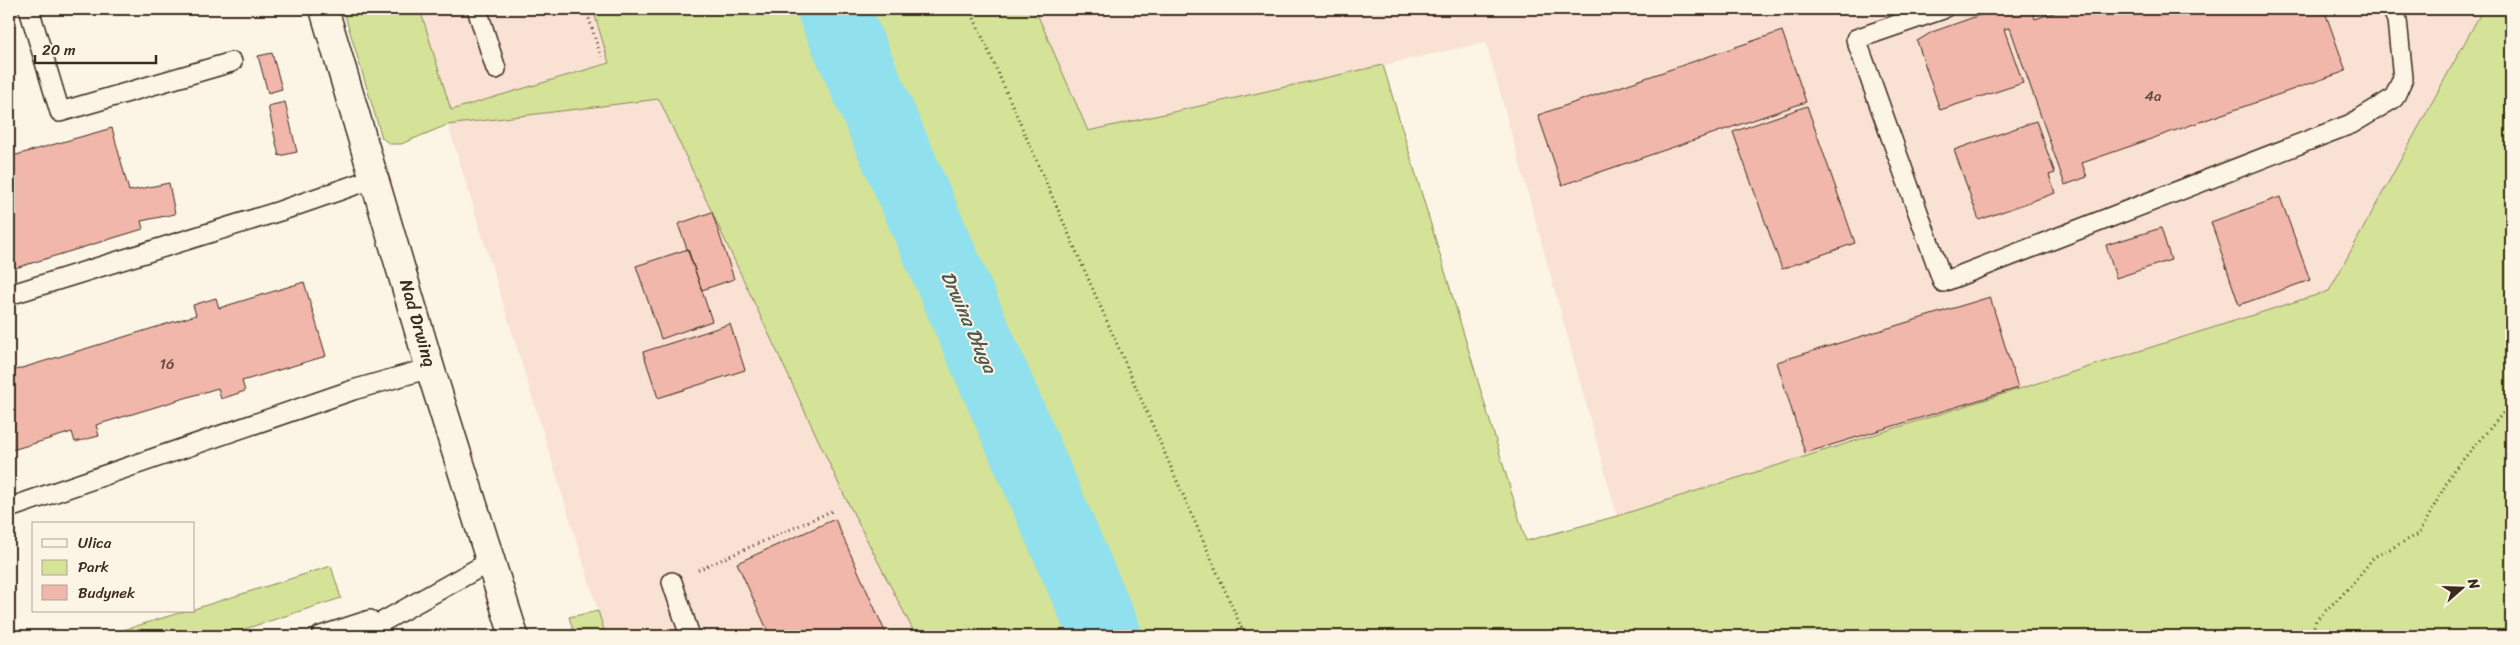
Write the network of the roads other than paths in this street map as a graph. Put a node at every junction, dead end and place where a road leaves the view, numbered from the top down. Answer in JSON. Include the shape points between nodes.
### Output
{"nodes":[{"id":1,"x":30,"y":9,"type":"edge"},
{"id":2,"x":324,"y":9,"type":"edge"},
{"id":3,"x":476,"y":9,"type":"edge"},
{"id":4,"x":1943,"y":9,"type":"edge"},
{"id":5,"x":2392,"y":9,"type":"edge"},
{"id":6,"x":232,"y":62,"type":"dead end"},
{"id":7,"x":496,"y":69,"type":"dead end"},
{"id":8,"x":375,"y":178,"type":"junction"},
{"id":9,"x":9,"y":295,"type":"edge"},
{"id":10,"x":430,"y":368,"type":"junction"},
{"id":11,"x":9,"y":508,"type":"edge"},
{"id":12,"x":491,"y":561,"type":"junction"},
{"id":13,"x":672,"y":582,"type":"road end"},
{"id":14,"x":407,"y":608,"type":"junction"},
{"id":15,"x":321,"y":636,"type":"edge"},
{"id":16,"x":357,"y":636,"type":"edge"},
{"id":17,"x":514,"y":636,"type":"edge"},
{"id":18,"x":690,"y":636,"type":"edge"}],
"edges":[{"from":1,"to":6,"type":"lane","via":[[60,112]]},
{"from":2,"to":8,"type":"street","name":"Nad Drwiną"},
{"from":3,"to":7,"type":"lane"},
{"from":4,"to":5,"type":"lane","via":[[1856,40],[1943,282],[2351,124],[2382,107],[2394,98],[2403,78],[2397,20]]},
{"from":8,"to":9,"type":"lane","via":[[280,211]]},
{"from":8,"to":10,"type":"street","name":"Nad Drwiną"},
{"from":10,"to":11,"type":"lane","via":[[353,390]]},
{"from":10,"to":12,"type":"street","name":"Nad Drwiną"},
{"from":12,"to":14,"type":"lane"},
{"from":12,"to":17,"type":"street","name":"Nad Drwiną"},
{"from":13,"to":18,"type":"lane"},
{"from":14,"to":15,"type":"lane"},
{"from":14,"to":16,"type":"lane"}]}
